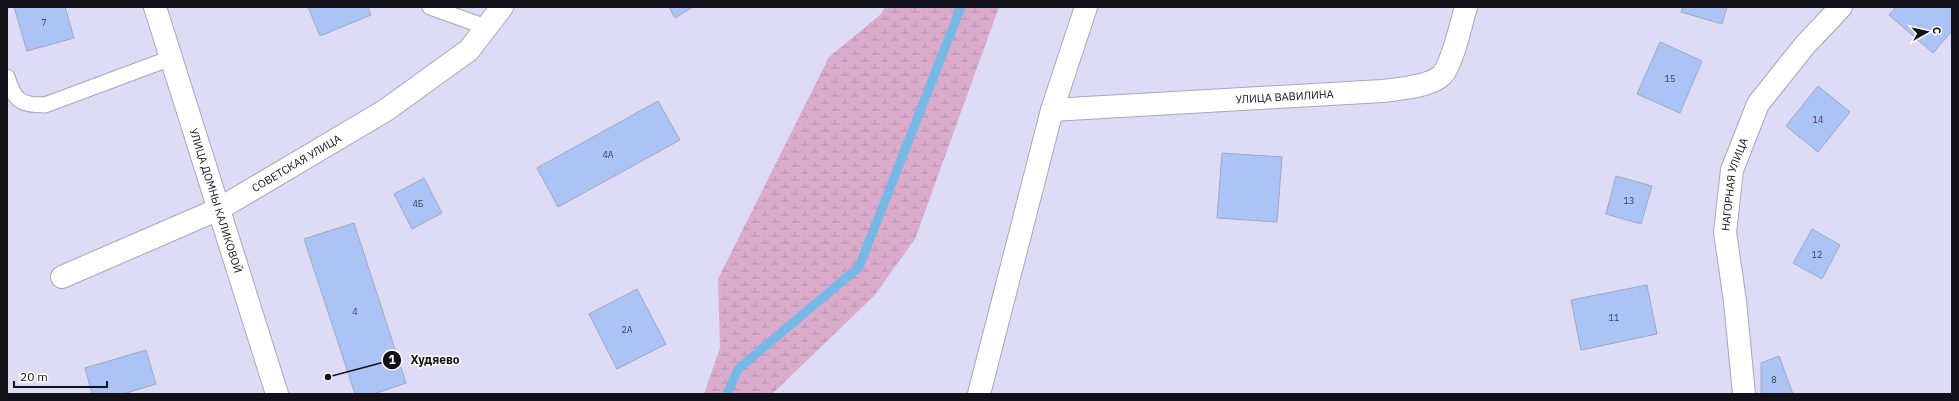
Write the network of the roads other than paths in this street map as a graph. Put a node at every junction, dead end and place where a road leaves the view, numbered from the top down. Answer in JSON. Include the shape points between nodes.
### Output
{"nodes":[{"id":1,"x":155,"y":7,"type":"edge"},
{"id":2,"x":430,"y":7,"type":"edge"},
{"id":3,"x":502,"y":7,"type":"edge"},
{"id":4,"x":1086,"y":7,"type":"edge"},
{"id":5,"x":1466,"y":7,"type":"edge"},
{"id":6,"x":1841,"y":7,"type":"edge"},
{"id":7,"x":486,"y":27,"type":"junction"},
{"id":8,"x":171,"y":58,"type":"junction"},
{"id":9,"x":7,"y":77,"type":"edge"},
{"id":10,"x":1052,"y":110,"type":"junction"},
{"id":11,"x":218,"y":209,"type":"junction"},
{"id":12,"x":62,"y":277,"type":"dead end"},
{"id":13,"x":277,"y":394,"type":"edge"},
{"id":14,"x":979,"y":394,"type":"edge"},
{"id":15,"x":1744,"y":394,"type":"edge"}],
"edges":[{"from":1,"to":8,"type":"street","name":"УЛИЦА ДОМНЫ КАЛИКОВОЙ"},
{"from":2,"to":7,"type":"lane"},
{"from":3,"to":7,"type":"street","name":"СОВЕТСКАЯ УЛИЦА"},
{"from":4,"to":10,"type":"street"},
{"from":5,"to":10,"type":"street","name":"УЛИЦА ВАВИЛИНА","via":[[1448,63],[1441,75],[1420,86],[1382,91]]},
{"from":6,"to":15,"type":"street","name":"НАГОРНАЯ УЛИЦА","via":[[1805,45],[1758,104],[1732,170],[1725,232]]},
{"from":7,"to":11,"type":"street","name":"СОВЕТСКАЯ УЛИЦА","via":[[469,50],[386,110]]},
{"from":8,"to":9,"type":"lane","via":[[46,105],[27,105],[13,94]]},
{"from":8,"to":11,"type":"street","name":"УЛИЦА ДОМНЫ КАЛИКОВОЙ"},
{"from":10,"to":14,"type":"street"},
{"from":11,"to":12,"type":"street","name":"СОВЕТСКАЯ УЛИЦА"},
{"from":11,"to":13,"type":"street","name":"УЛИЦА ДОМНЫ КАЛИКОВОЙ"}]}
